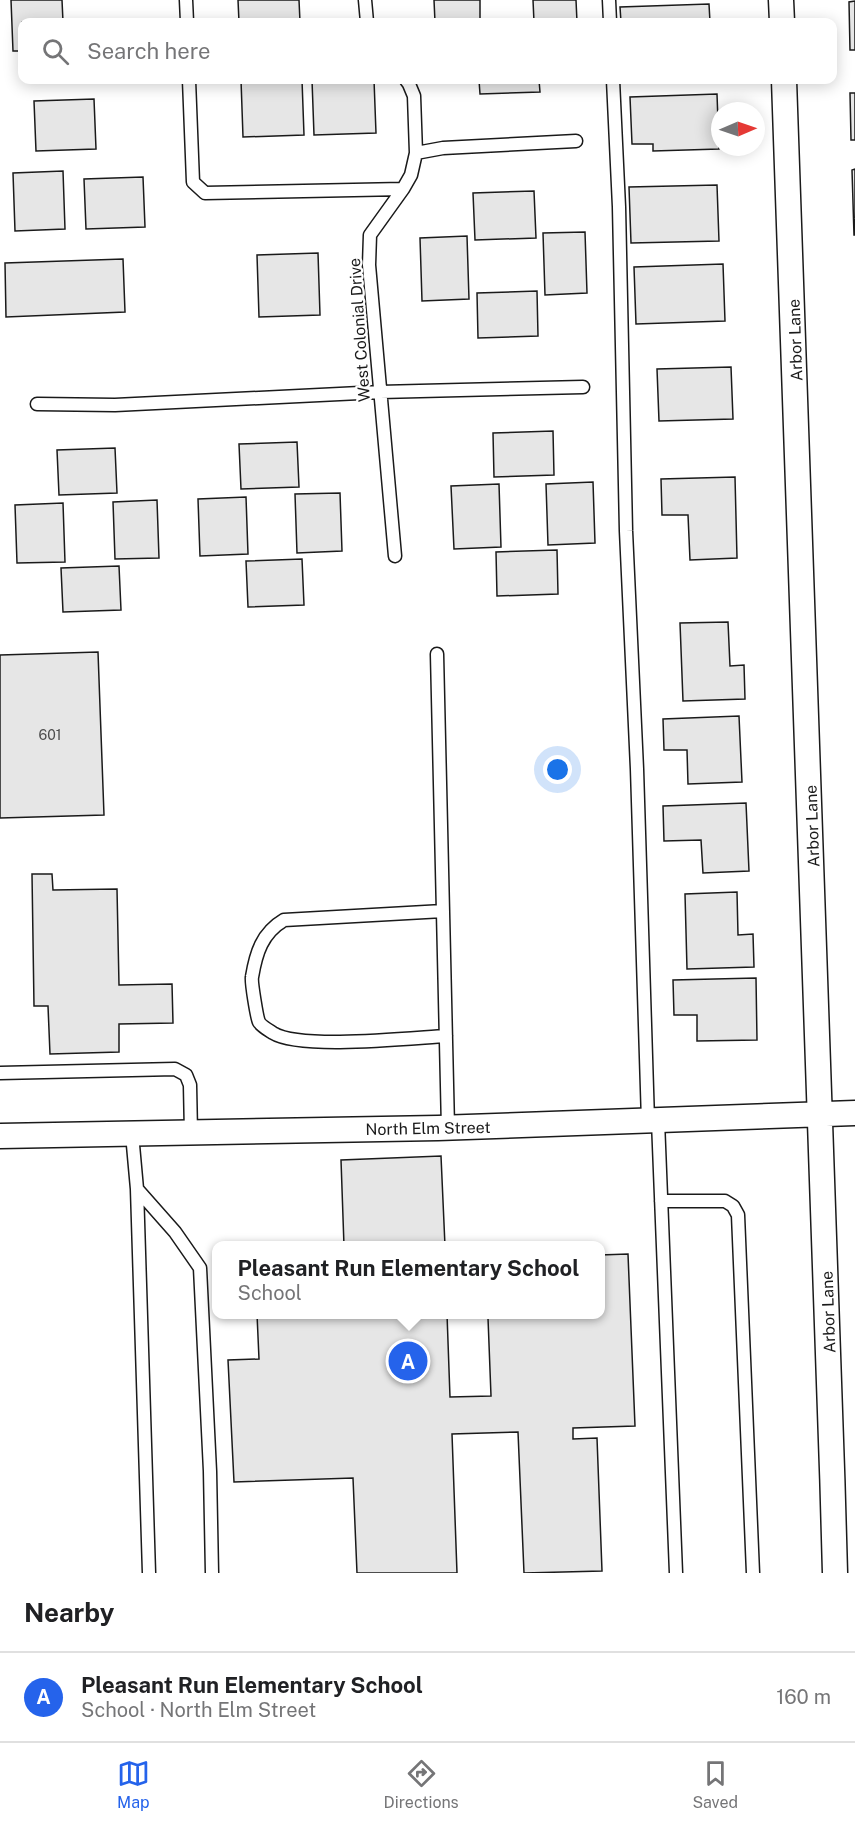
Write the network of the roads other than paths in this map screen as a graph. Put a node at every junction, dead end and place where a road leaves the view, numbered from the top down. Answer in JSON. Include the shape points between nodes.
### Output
{"nodes":[{"id":1,"x":186,"y":0,"type":"edge"},
{"id":2,"x":365,"y":0,"type":"edge"},
{"id":3,"x":609,"y":0,"type":"edge"},
{"id":4,"x":781,"y":0,"type":"edge"},
{"id":5,"x":187,"y":18,"type":"edge"},
{"id":6,"x":367,"y":18,"type":"edge"},
{"id":7,"x":610,"y":18,"type":"edge"},
{"id":8,"x":782,"y":18,"type":"edge"},
{"id":9,"x":189,"y":84,"type":"edge"},
{"id":10,"x":409,"y":84,"type":"edge"},
{"id":11,"x":613,"y":84,"type":"edge"},
{"id":12,"x":784,"y":84,"type":"edge"},
{"id":13,"x":576,"y":141,"type":"dead end"},
{"id":14,"x":416,"y":153,"type":"junction"},
{"id":15,"x":404,"y":189,"type":"junction"},
{"id":16,"x":583,"y":387,"type":"dead end"},
{"id":17,"x":380,"y":392,"type":"junction"},
{"id":18,"x":37,"y":404,"type":"dead end"},
{"id":19,"x":395,"y":556,"type":"dead end"},
{"id":20,"x":437,"y":654,"type":"dead end"},
{"id":21,"x":443,"y":911,"type":"junction"},
{"id":22,"x":446,"y":1036,"type":"junction"},
{"id":23,"x":0,"y":1073,"type":"edge"},
{"id":24,"x":855,"y":1113,"type":"edge"},
{"id":25,"x":823,"y":1115,"type":"junction"},
{"id":26,"x":653,"y":1121,"type":"junction"},
{"id":27,"x":448,"y":1128,"type":"junction"},
{"id":28,"x":191,"y":1133,"type":"junction"},
{"id":29,"x":132,"y":1134,"type":"junction"},
{"id":30,"x":0,"y":1136,"type":"edge"},
{"id":31,"x":138,"y":1189,"type":"junction"},
{"id":32,"x":661,"y":1201,"type":"junction"},
{"id":33,"x":150,"y":1573,"type":"edge"},
{"id":34,"x":212,"y":1573,"type":"edge"},
{"id":35,"x":676,"y":1573,"type":"edge"},
{"id":36,"x":753,"y":1573,"type":"edge"},
{"id":37,"x":835,"y":1573,"type":"edge"}],
"edges":[{"from":1,"to":5,"type":"lane"},
{"from":2,"to":6,"type":"lane"},
{"from":3,"to":7,"type":"lane"},
{"from":4,"to":8,"type":"street"},
{"from":9,"to":15,"type":"lane","via":[[193,182],[205,193]]},
{"from":10,"to":14,"type":"lane","name":"West Colonial Drive","via":[[414,96]]},
{"from":11,"to":26,"type":"lane","via":[[626,531]]},
{"from":12,"to":25,"type":"street","name":"Arbor Lane"},
{"from":13,"to":14,"type":"lane"},
{"from":14,"to":15,"type":"lane","name":"West Colonial Drive"},
{"from":15,"to":17,"type":"lane","name":"West Colonial Drive","via":[[370,235]]},
{"from":16,"to":17,"type":"lane"},
{"from":17,"to":18,"type":"lane","via":[[115,405]]},
{"from":17,"to":19,"type":"lane","name":"West Colonial Drive"},
{"from":20,"to":21,"type":"lane"},
{"from":21,"to":22,"type":"lane"},
{"from":21,"to":22,"type":"lane","via":[[284,920],[263,938],[251,981],[259,1022],[275,1035],[301,1041]]},
{"from":22,"to":27,"type":"lane"},
{"from":23,"to":28,"type":"lane","via":[[175,1069],[186,1075],[190,1086]]},
{"from":24,"to":25,"type":"street","name":"North Elm Street"},
{"from":25,"to":26,"type":"street","name":"North Elm Street"},
{"from":25,"to":37,"type":"street","name":"Arbor Lane"},
{"from":26,"to":27,"type":"street","name":"North Elm Street"},
{"from":26,"to":32,"type":"lane"},
{"from":27,"to":28,"type":"street","name":"North Elm Street"},
{"from":28,"to":29,"type":"street","name":"North Elm Street"},
{"from":29,"to":30,"type":"street","name":"North Elm Street"},
{"from":29,"to":31,"type":"lane"},
{"from":31,"to":33,"type":"lane"},
{"from":31,"to":34,"type":"lane","via":[[200,1268]]},
{"from":32,"to":35,"type":"lane"},
{"from":32,"to":36,"type":"lane","via":[[725,1201],[738,1215]]}]}
